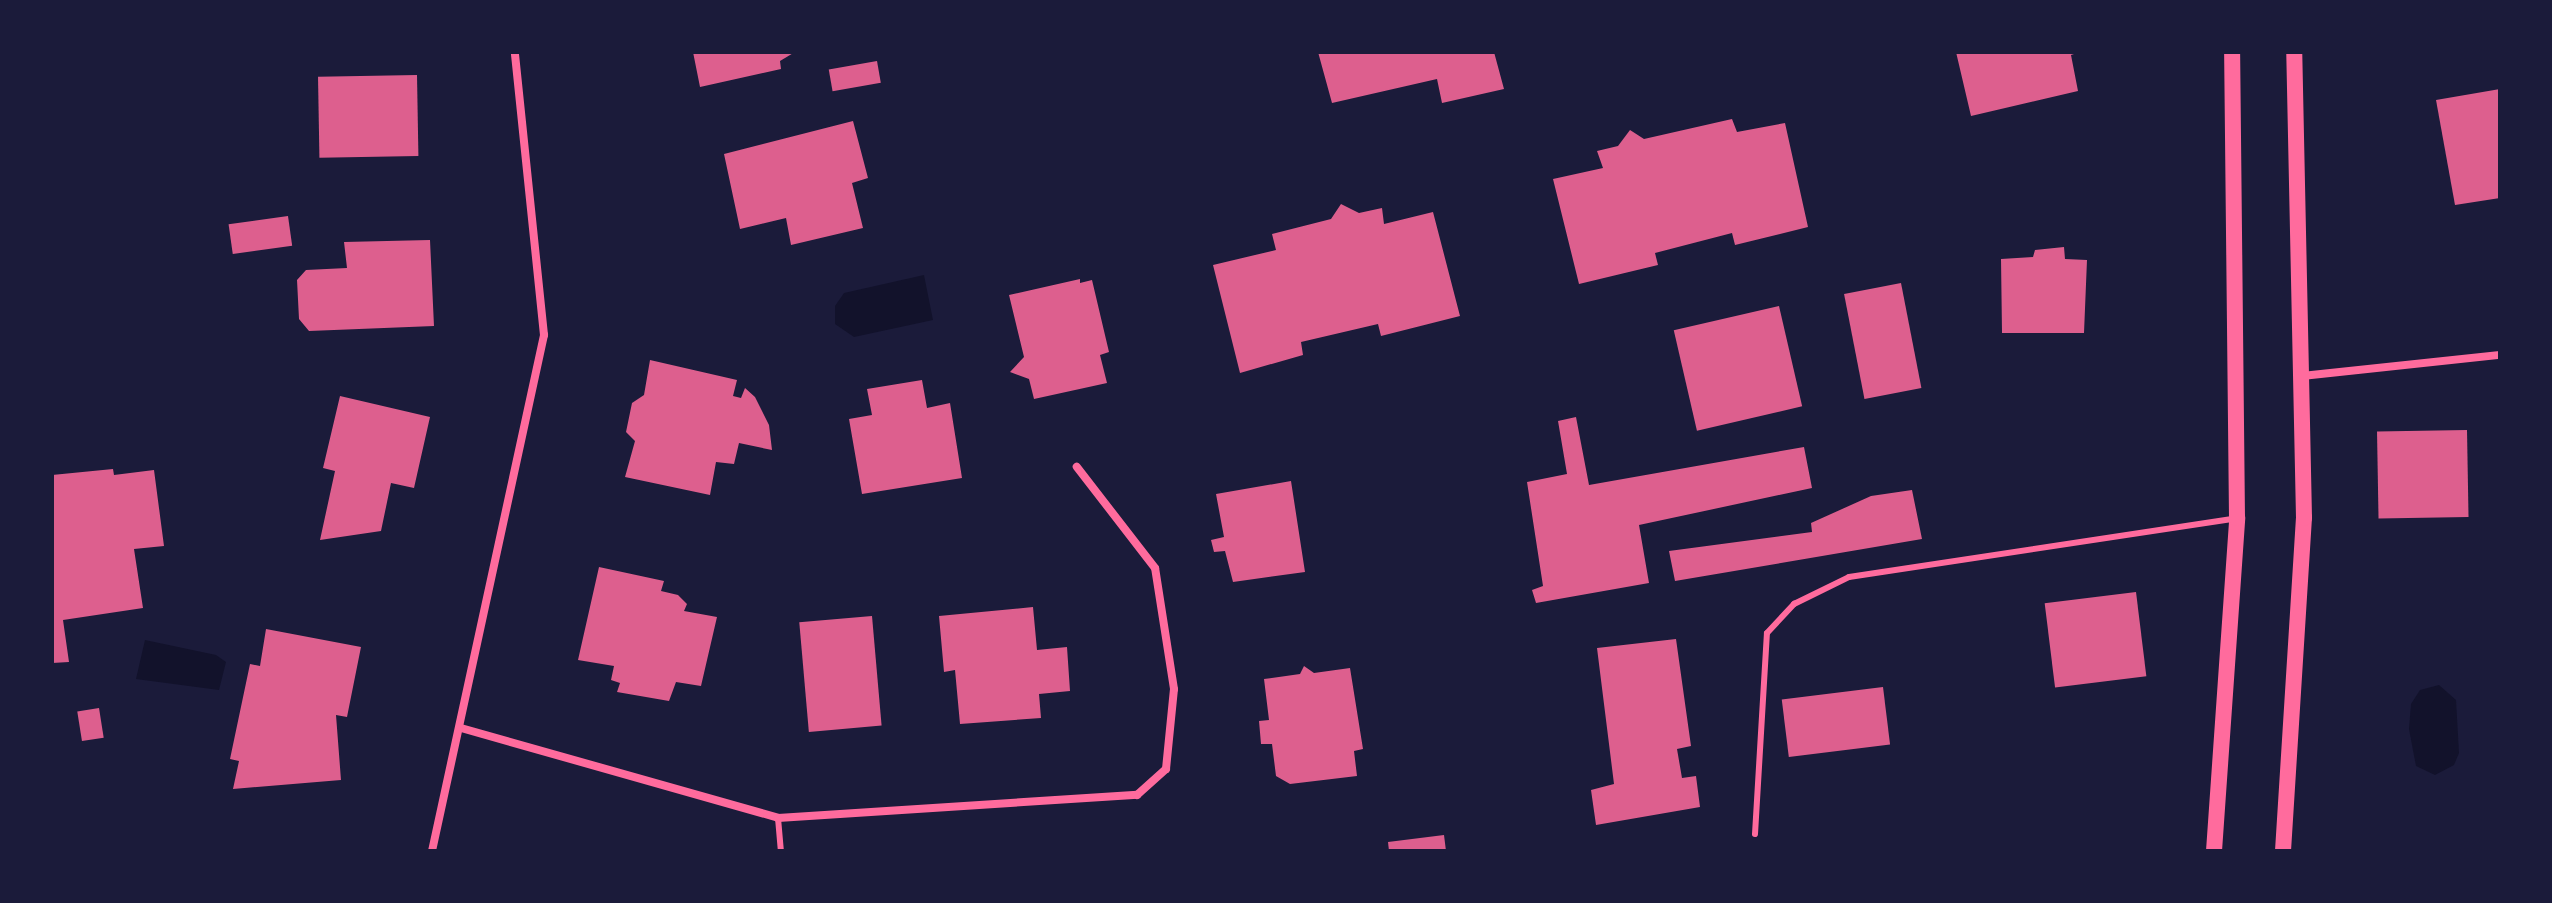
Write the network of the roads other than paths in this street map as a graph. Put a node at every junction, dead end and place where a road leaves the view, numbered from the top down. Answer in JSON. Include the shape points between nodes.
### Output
{"nodes":[{"id":1,"x":515,"y":52,"type":"edge"},
{"id":2,"x":2232,"y":52,"type":"edge"},
{"id":3,"x":2294,"y":52,"type":"edge"},
{"id":4,"x":2500,"y":355,"type":"edge"},
{"id":5,"x":2301,"y":376,"type":"junction"},
{"id":6,"x":1077,"y":467,"type":"dead end"},
{"id":7,"x":2237,"y":518,"type":"junction"},
{"id":8,"x":461,"y":728,"type":"junction"},
{"id":9,"x":778,"y":818,"type":"junction"},
{"id":10,"x":1755,"y":834,"type":"dead end"},
{"id":11,"x":432,"y":851,"type":"edge"},
{"id":12,"x":781,"y":851,"type":"edge"},
{"id":13,"x":2214,"y":851,"type":"edge"},
{"id":14,"x":2283,"y":851,"type":"edge"}],
"edges":[{"from":1,"to":8,"type":"street","via":[[544,335]]},
{"from":2,"to":7,"type":"main road"},
{"from":3,"to":5,"type":"main road"},
{"from":4,"to":5,"type":"street"},
{"from":5,"to":14,"type":"main road","via":[[2304,518]]},
{"from":6,"to":9,"type":"street","via":[[1155,568],[1174,689],[1166,769],[1137,795]]},
{"from":7,"to":10,"type":"lane","via":[[1849,577],[1794,604],[1767,633]]},
{"from":7,"to":13,"type":"main road"},
{"from":8,"to":9,"type":"street"},
{"from":8,"to":11,"type":"street"},
{"from":9,"to":12,"type":"lane"}]}
